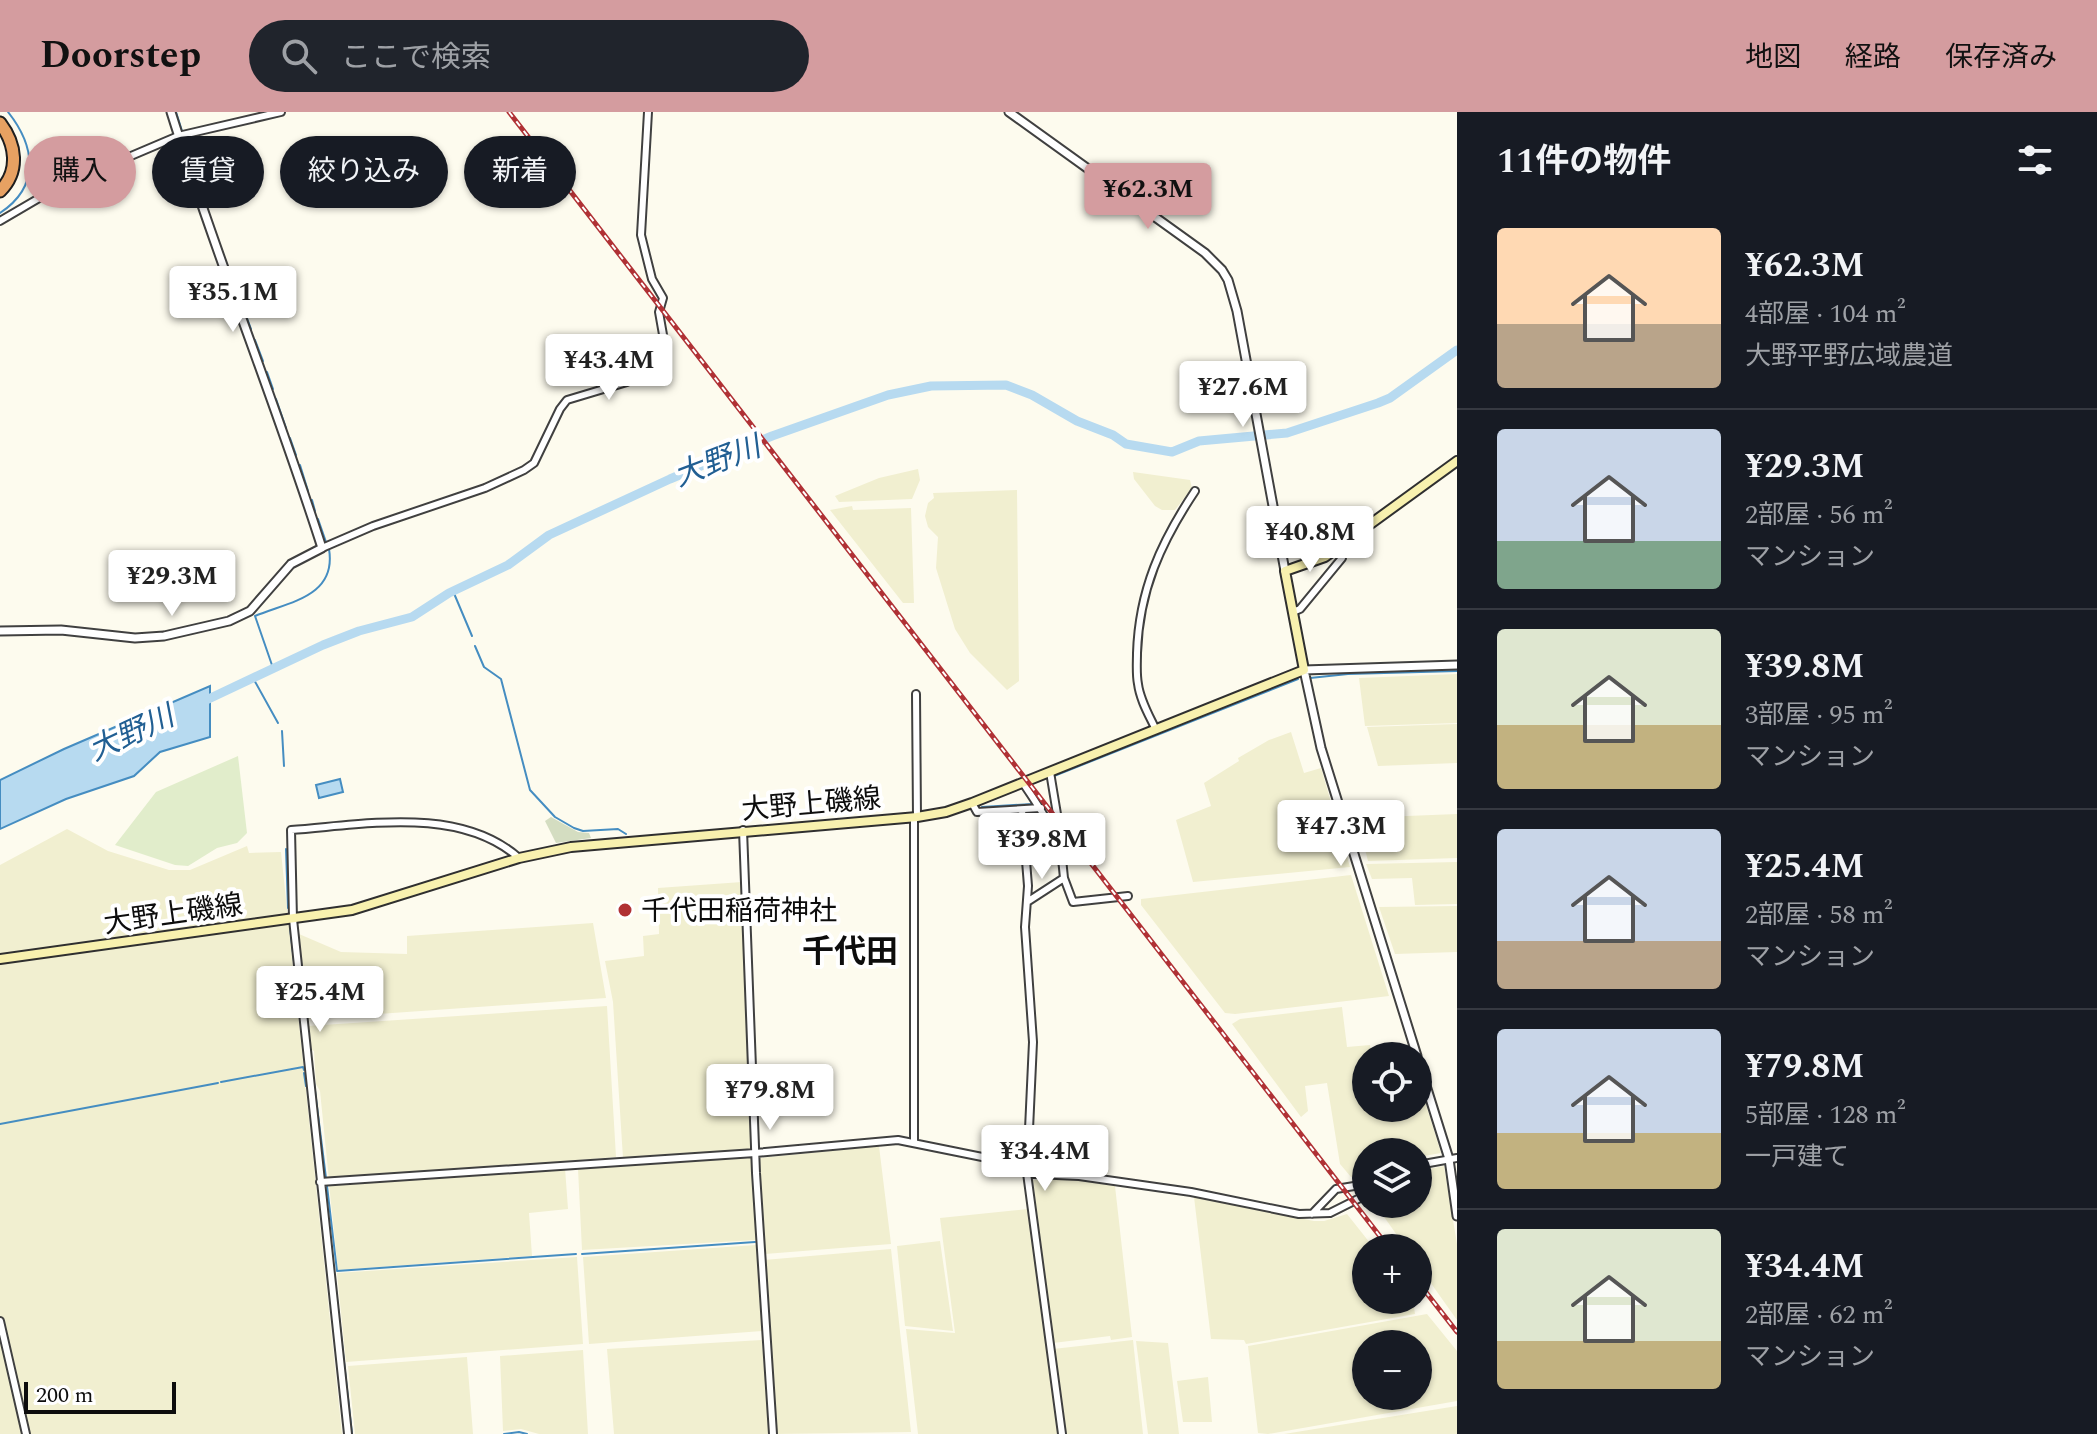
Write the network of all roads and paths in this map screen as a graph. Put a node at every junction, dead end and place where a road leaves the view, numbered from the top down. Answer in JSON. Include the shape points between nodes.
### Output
{"nodes":[{"id":1,"x":171,"y":112,"type":"edge"},
{"id":2,"x":281,"y":112,"type":"edge"},
{"id":3,"x":648,"y":112,"type":"edge"},
{"id":4,"x":1009,"y":112,"type":"edge"},
{"id":5,"x":0,"y":123,"type":"edge"},
{"id":6,"x":0,"y":132,"type":"edge"},
{"id":7,"x":178,"y":136,"type":"joint"},
{"id":8,"x":152,"y":147,"type":"edge"},
{"id":9,"x":0,"y":182,"type":"edge"},
{"id":10,"x":0,"y":191,"type":"edge"},
{"id":11,"x":202,"y":208,"type":"edge"},
{"id":12,"x":0,"y":221,"type":"edge"},
{"id":13,"x":1457,"y":461,"type":"edge"},
{"id":14,"x":1195,"y":491,"type":"dead end"},
{"id":15,"x":1342,"y":546,"type":"junction"},
{"id":16,"x":322,"y":548,"type":"junction"},
{"id":17,"x":1285,"y":571,"type":"junction"},
{"id":18,"x":1293,"y":612,"type":"junction"},
{"id":19,"x":0,"y":631,"type":"edge"},
{"id":20,"x":1457,"y":665,"type":"edge"},
{"id":21,"x":1304,"y":670,"type":"junction"},
{"id":22,"x":916,"y":694,"type":"dead end"},
{"id":23,"x":1156,"y":730,"type":"junction"},
{"id":24,"x":1050,"y":772,"type":"junction"},
{"id":25,"x":1023,"y":783,"type":"junction"},
{"id":26,"x":972,"y":803,"type":"junction"},
{"id":27,"x":1041,"y":808,"type":"junction"},
{"id":28,"x":1022,"y":810,"type":"junction"},
{"id":29,"x":916,"y":817,"type":"junction"},
{"id":30,"x":1048,"y":819,"type":"junction"},
{"id":31,"x":743,"y":830,"type":"junction"},
{"id":32,"x":519,"y":858,"type":"junction"},
{"id":33,"x":1064,"y":878,"type":"junction"},
{"id":34,"x":1128,"y":896,"type":"dead end"},
{"id":35,"x":1027,"y":902,"type":"junction"},
{"id":36,"x":293,"y":919,"type":"junction"},
{"id":37,"x":0,"y":959,"type":"edge"},
{"id":38,"x":1412,"y":1042,"type":"edge"},
{"id":39,"x":1432,"y":1100,"type":"edge"},
{"id":40,"x":914,"y":1143,"type":"junction"},
{"id":41,"x":755,"y":1153,"type":"junction"},
{"id":42,"x":1453,"y":1158,"type":"edge"},
{"id":43,"x":1432,"y":1162,"type":"edge"},
{"id":44,"x":1027,"y":1173,"type":"junction"},
{"id":45,"x":320,"y":1182,"type":"junction"},
{"id":46,"x":1352,"y":1186,"type":"edge"},
{"id":47,"x":1352,"y":1202,"type":"edge"},
{"id":48,"x":1312,"y":1214,"type":"junction"},
{"id":49,"x":1457,"y":1216,"type":"edge"},
{"id":50,"x":0,"y":1321,"type":"edge"},
{"id":51,"x":26,"y":1434,"type":"edge"},
{"id":52,"x":348,"y":1434,"type":"edge"},
{"id":53,"x":773,"y":1434,"type":"edge"},
{"id":54,"x":1062,"y":1434,"type":"edge"}],
"edges":[{"from":1,"to":7,"type":"street"},
{"from":2,"to":7,"type":"street"},
{"from":3,"to":16,"type":"street","via":[[641,235],[652,279],[663,298],[663,361],[627,382],[567,400],[534,463],[524,470]]},
{"from":4,"to":17,"type":"street","via":[[1216,263],[1232,291]]},
{"from":5,"to":10,"type":"highway","via":[[13,145],[14,161]]},
{"from":6,"to":9,"type":"highway","via":[[8,160]]},
{"from":8,"to":12,"type":"street","via":[[58,187]]},
{"from":11,"to":16,"type":"street"},
{"from":13,"to":15,"type":"main road"},
{"from":14,"to":23,"type":"street","via":[[1167,535],[1140,613],[1137,680]]},
{"from":15,"to":17,"type":"main road"},
{"from":15,"to":18,"type":"street","via":[[1342,558]]},
{"from":16,"to":19,"type":"street","via":[[291,564],[250,611],[229,621],[135,638],[61,630]]},
{"from":17,"to":18,"type":"main road"},
{"from":18,"to":21,"type":"main road"},
{"from":20,"to":21,"type":"street"},
{"from":21,"to":23,"type":"main road","name":"大野上磯線"},
{"from":21,"to":38,"type":"street","via":[[1321,748]]},
{"from":22,"to":29,"type":"street"},
{"from":23,"to":24,"type":"main road","name":"大野上磯線"},
{"from":24,"to":25,"type":"main road","name":"大野上磯線"},
{"from":24,"to":30,"type":"street","via":[[1057,814]]},
{"from":25,"to":26,"type":"main road","name":"大野上磯線"},
{"from":25,"to":27,"type":"street"},
{"from":26,"to":28,"type":"street","via":[[977,812]]},
{"from":26,"to":29,"type":"main road","name":"大野上磯線"},
{"from":27,"to":28,"type":"street"},
{"from":27,"to":30,"type":"street"},
{"from":28,"to":35,"type":"street"},
{"from":29,"to":31,"type":"main road","name":"大野上磯線"},
{"from":29,"to":40,"type":"street"},
{"from":30,"to":33,"type":"street","via":[[1060,847]]},
{"from":31,"to":32,"type":"main road","name":"大野上磯線","via":[[571,847]]},
{"from":31,"to":41,"type":"street"},
{"from":32,"to":36,"type":"main road","name":"大野上磯線","via":[[391,900]]},
{"from":32,"to":36,"type":"street","via":[[474,832],[452,827],[392,823],[291,830]]},
{"from":33,"to":34,"type":"street","via":[[1073,902]]},
{"from":33,"to":35,"type":"street"},
{"from":35,"to":44,"type":"street","via":[[1033,1044]]},
{"from":36,"to":37,"type":"main road","name":"大野上磯線"},
{"from":36,"to":45,"type":"street"},
{"from":39,"to":42,"type":"street"},
{"from":40,"to":41,"type":"street","via":[[890,1140]]},
{"from":40,"to":44,"type":"street","via":[[1002,1161]]},
{"from":41,"to":45,"type":"street"},
{"from":41,"to":53,"type":"street"},
{"from":42,"to":43,"type":"street"},
{"from":42,"to":49,"type":"street"},
{"from":44,"to":48,"type":"street","via":[[1093,1178]]},
{"from":44,"to":54,"type":"street"},
{"from":45,"to":52,"type":"street"},
{"from":46,"to":48,"type":"street","via":[[1336,1189]]},
{"from":47,"to":48,"type":"street"},
{"from":50,"to":51,"type":"street"}]}
